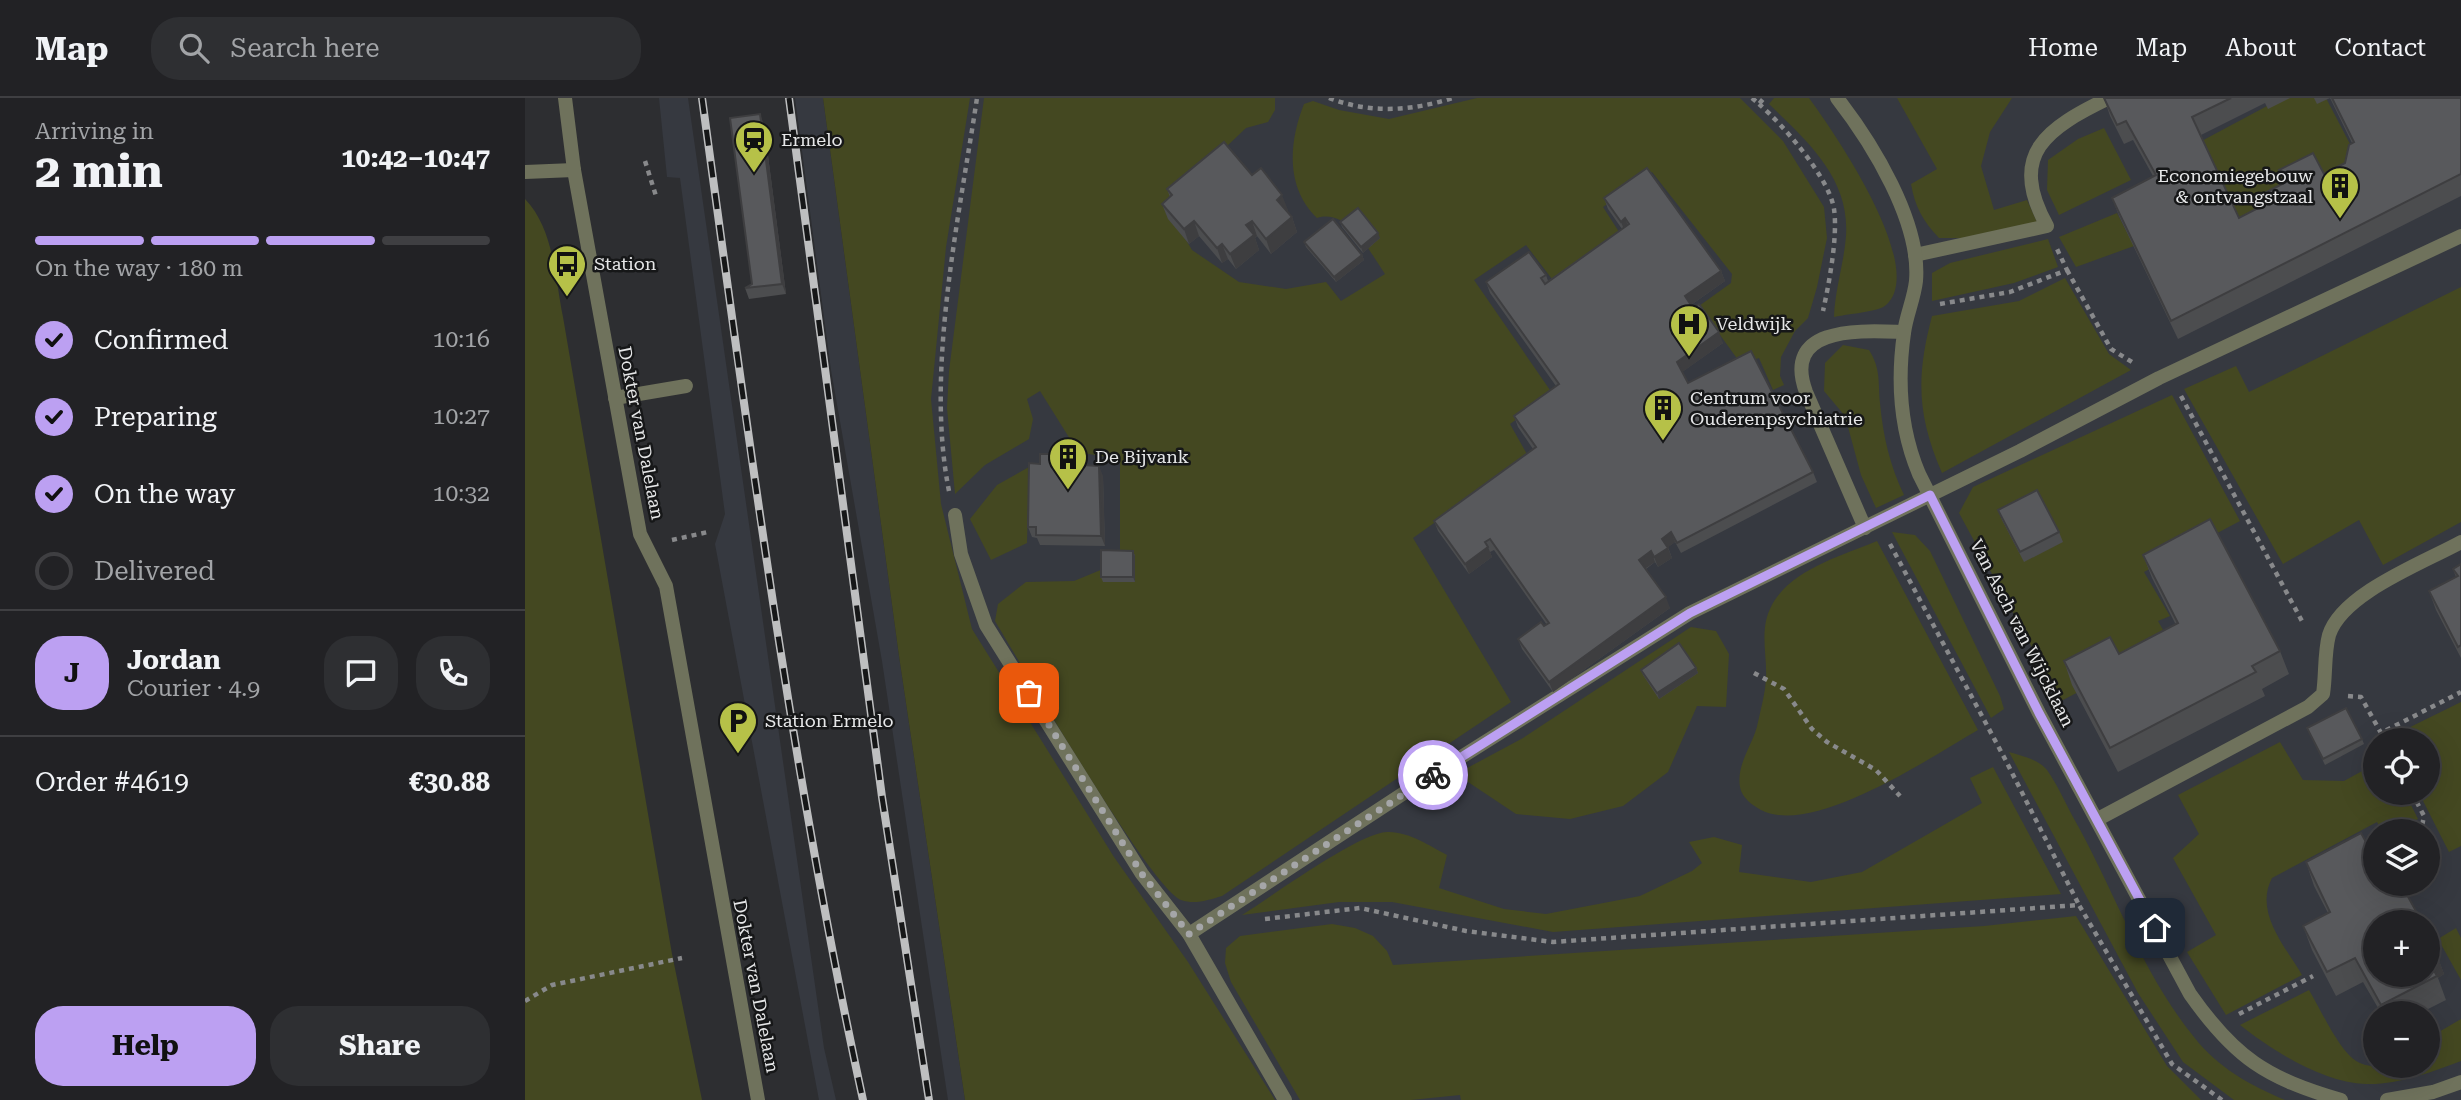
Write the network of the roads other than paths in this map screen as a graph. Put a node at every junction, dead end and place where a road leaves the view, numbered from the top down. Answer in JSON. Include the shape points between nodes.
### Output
{"nodes":[{"id":1,"x":565,"y":98,"type":"edge"},
{"id":2,"x":1837,"y":98,"type":"edge"},
{"id":3,"x":2109,"y":98,"type":"edge"},
{"id":4,"x":574,"y":170,"type":"junction"},
{"id":5,"x":525,"y":172,"type":"edge"},
{"id":6,"x":2461,"y":236,"type":"edge"},
{"id":7,"x":1915,"y":255,"type":"junction"},
{"id":8,"x":1904,"y":332,"type":"junction"},
{"id":9,"x":686,"y":386,"type":"dead end"},
{"id":10,"x":615,"y":398,"type":"junction"},
{"id":11,"x":1930,"y":495,"type":"junction"},
{"id":12,"x":955,"y":516,"type":"road end"},
{"id":13,"x":1872,"y":524,"type":"junction"},
{"id":14,"x":2461,"y":542,"type":"edge"},
{"id":15,"x":2098,"y":819,"type":"junction"},
{"id":16,"x":1189,"y":934,"type":"junction"},
{"id":17,"x":2461,"y":1082,"type":"edge"},
{"id":18,"x":758,"y":1100,"type":"edge"},
{"id":19,"x":1285,"y":1100,"type":"edge"},
{"id":20,"x":2341,"y":1100,"type":"edge"},
{"id":21,"x":2387,"y":1100,"type":"edge"}],
"edges":[{"from":1,"to":4,"type":"street","name":"Dokter van Dalelaan"},
{"from":2,"to":7,"type":"street","name":"Van Asch van Wijcklaan","via":[[1881,167],[1903,212]]},
{"from":3,"to":7,"type":"street","via":[[2057,129],[2035,150],[2032,177],[2037,207],[2047,226]]},
{"from":4,"to":5,"type":"street"},
{"from":4,"to":10,"type":"street","name":"Dokter van Dalelaan"},
{"from":6,"to":11,"type":"street","via":[[2159,378]]},
{"from":7,"to":8,"type":"street","name":"Van Asch van Wijcklaan","via":[[1916,280]]},
{"from":8,"to":11,"type":"street","name":"Van Asch van Wijcklaan","via":[[1901,411],[1907,443]]},
{"from":8,"to":13,"type":"street","via":[[1836,332],[1807,351],[1801,380]]},
{"from":9,"to":10,"type":"street"},
{"from":10,"to":18,"type":"street","name":"Dokter van Dalelaan","via":[[640,534],[666,586]]},
{"from":11,"to":13,"type":"street"},
{"from":11,"to":15,"type":"street","name":"Van Asch van Wijcklaan","via":[[2039,713]]},
{"from":12,"to":16,"type":"street","via":[[961,554],[986,625],[1142,874]]},
{"from":13,"to":16,"type":"street","via":[[1690,613]]},
{"from":14,"to":15,"type":"street","via":[[2359,598],[2339,616],[2330,633],[2323,694],[2308,707]]},
{"from":15,"to":20,"type":"street","name":"Van Asch van Wijcklaan","via":[[2190,994],[2214,1028],[2237,1052],[2269,1074]]},
{"from":16,"to":19,"type":"street"},
{"from":17,"to":21,"type":"street"}]}
